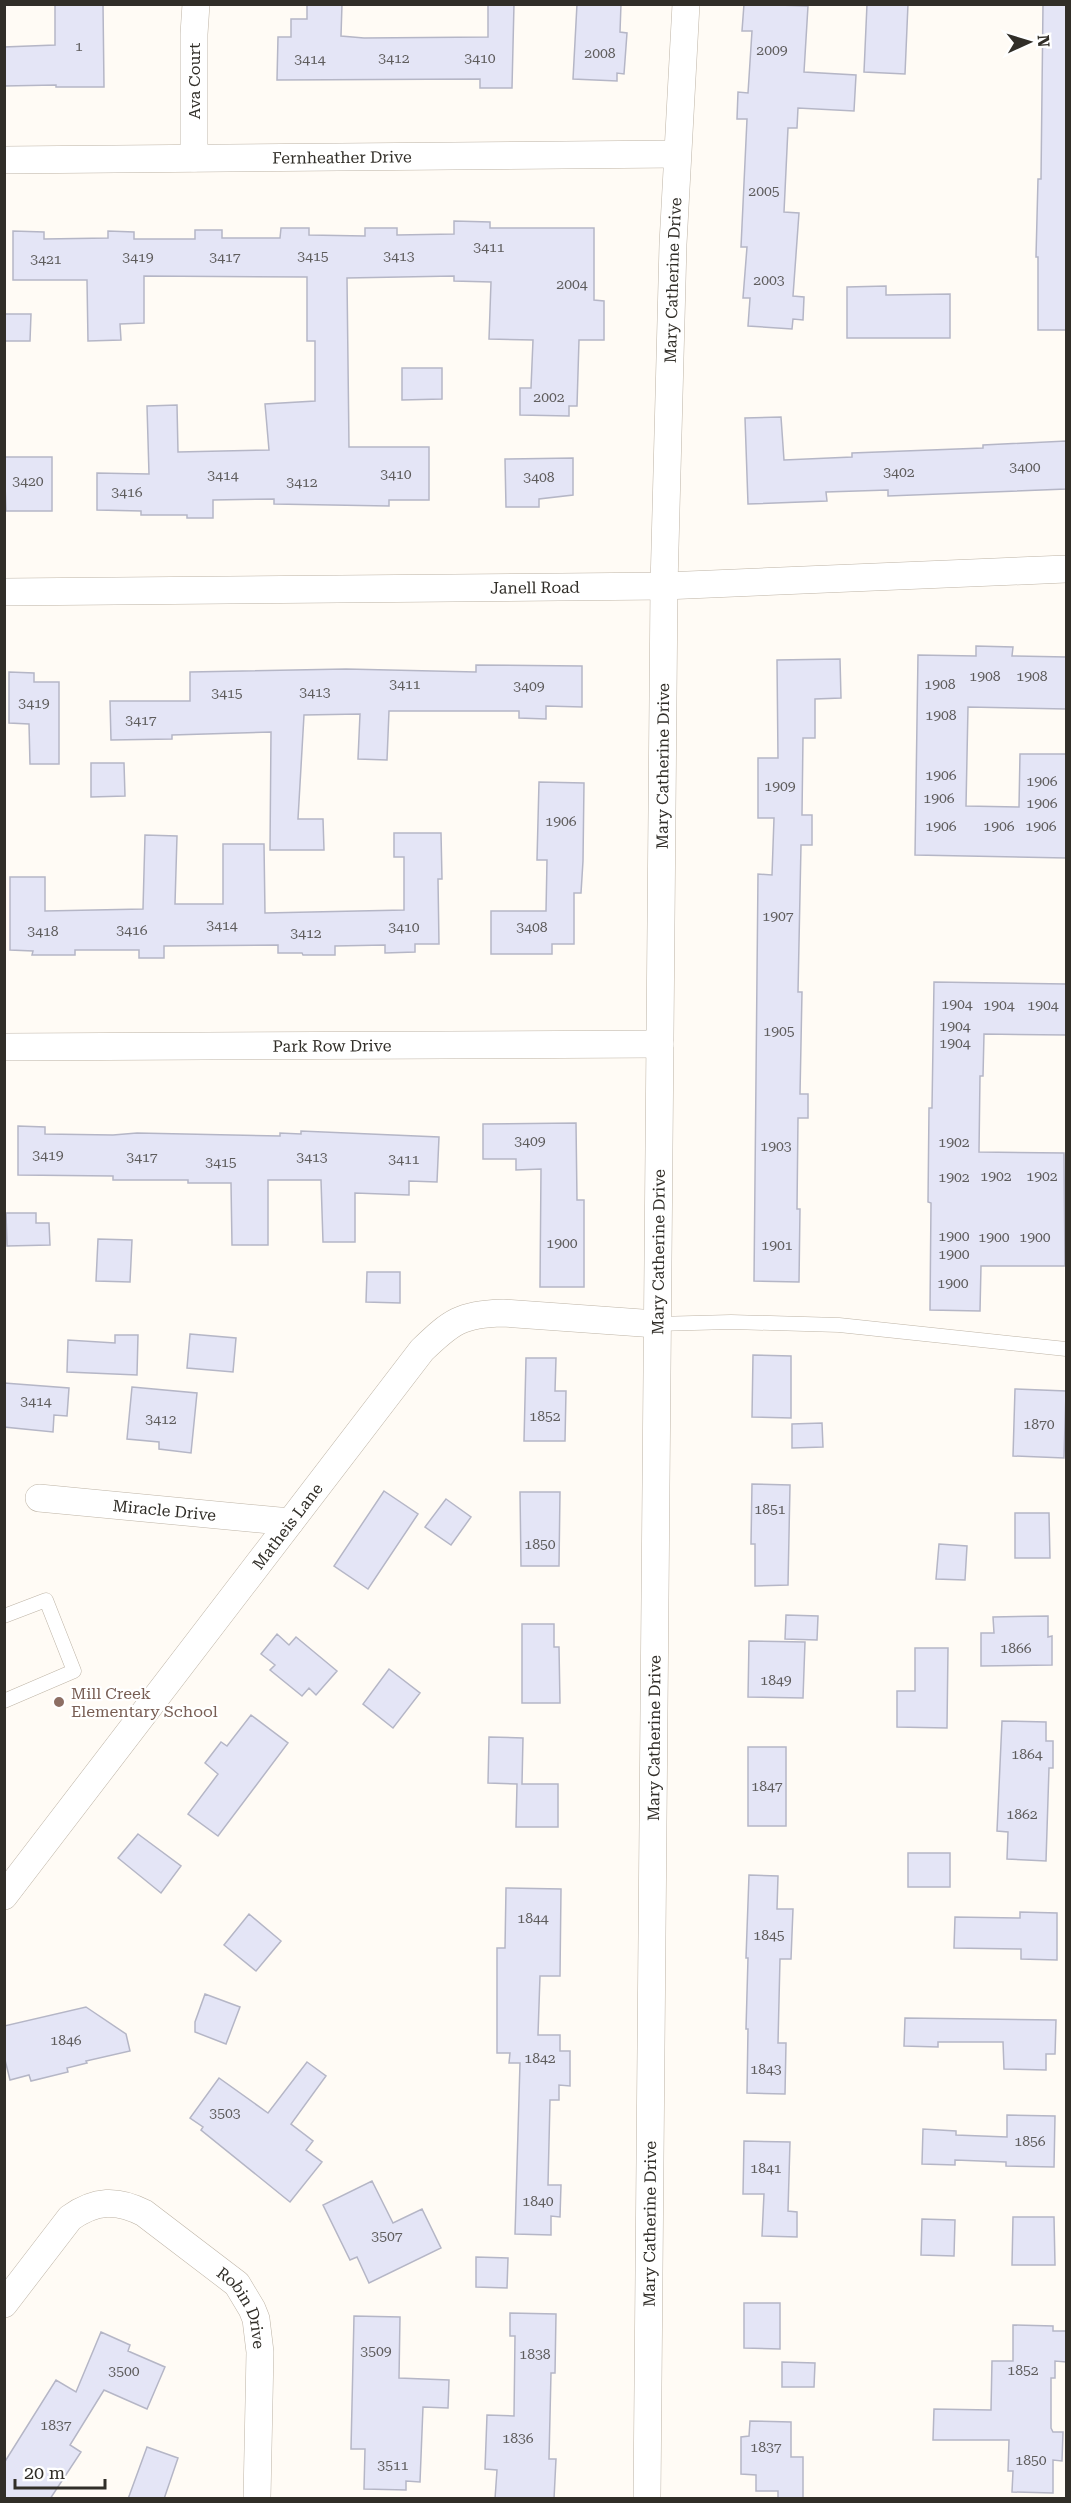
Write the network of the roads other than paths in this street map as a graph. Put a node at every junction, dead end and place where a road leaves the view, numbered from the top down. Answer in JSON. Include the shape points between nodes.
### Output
{"nodes":[{"id":1,"x":196,"y":4,"type":"edge"},
{"id":2,"x":686,"y":4,"type":"edge"},
{"id":3,"x":677,"y":154,"type":"junction"},
{"id":4,"x":194,"y":158,"type":"junction"},
{"id":5,"x":4,"y":160,"type":"edge"},
{"id":6,"x":1066,"y":569,"type":"edge"},
{"id":7,"x":664,"y":586,"type":"junction"},
{"id":8,"x":4,"y":592,"type":"edge"},
{"id":9,"x":660,"y":1044,"type":"junction"},
{"id":10,"x":4,"y":1047,"type":"edge"},
{"id":11,"x":656,"y":1324,"type":"junction"},
{"id":12,"x":1066,"y":1349,"type":"edge"},
{"id":13,"x":39,"y":1498,"type":"dead end"},
{"id":14,"x":290,"y":1522,"type":"junction"},
{"id":15,"x":4,"y":1616,"type":"edge"},
{"id":16,"x":4,"y":1701,"type":"edge"},
{"id":17,"x":8,"y":1885,"type":"edge"},
{"id":18,"x":4,"y":2304,"type":"edge"},
{"id":19,"x":257,"y":2499,"type":"edge"},
{"id":20,"x":646,"y":2499,"type":"edge"}],
"edges":[{"from":1,"to":4,"type":"street","name":"Ava Court"},
{"from":2,"to":3,"type":"street","name":"Mary Catherine Drive"},
{"from":3,"to":4,"type":"street","name":"Fernheather Drive"},
{"from":3,"to":7,"type":"street","name":"Mary Catherine Drive"},
{"from":4,"to":5,"type":"street","name":"Fernheather Drive"},
{"from":6,"to":7,"type":"street","name":"Janell Road"},
{"from":7,"to":8,"type":"street","name":"Janell Road"},
{"from":7,"to":9,"type":"street","name":"Mary Catherine Drive"},
{"from":9,"to":10,"type":"street","name":"Park Row Drive"},
{"from":9,"to":11,"type":"street","name":"Mary Catherine Drive"},
{"from":11,"to":12,"type":"lane","via":[[838,1325]]},
{"from":11,"to":14,"type":"street","name":"Matheis Lane","via":[[503,1313],[460,1318],[422,1350]]},
{"from":11,"to":20,"type":"street","name":"Mary Catherine Drive"},
{"from":13,"to":14,"type":"street","name":"Miracle Drive"},
{"from":14,"to":17,"type":"street","name":"Matheis Lane"},
{"from":15,"to":16,"type":"lane","via":[[46,1600],[74,1671]]},
{"from":18,"to":19,"type":"street","name":"Robin Drive","via":[[70,2218],[93,2205],[114,2202],[144,2213],[237,2284],[256,2319],[260,2352]]}]}
